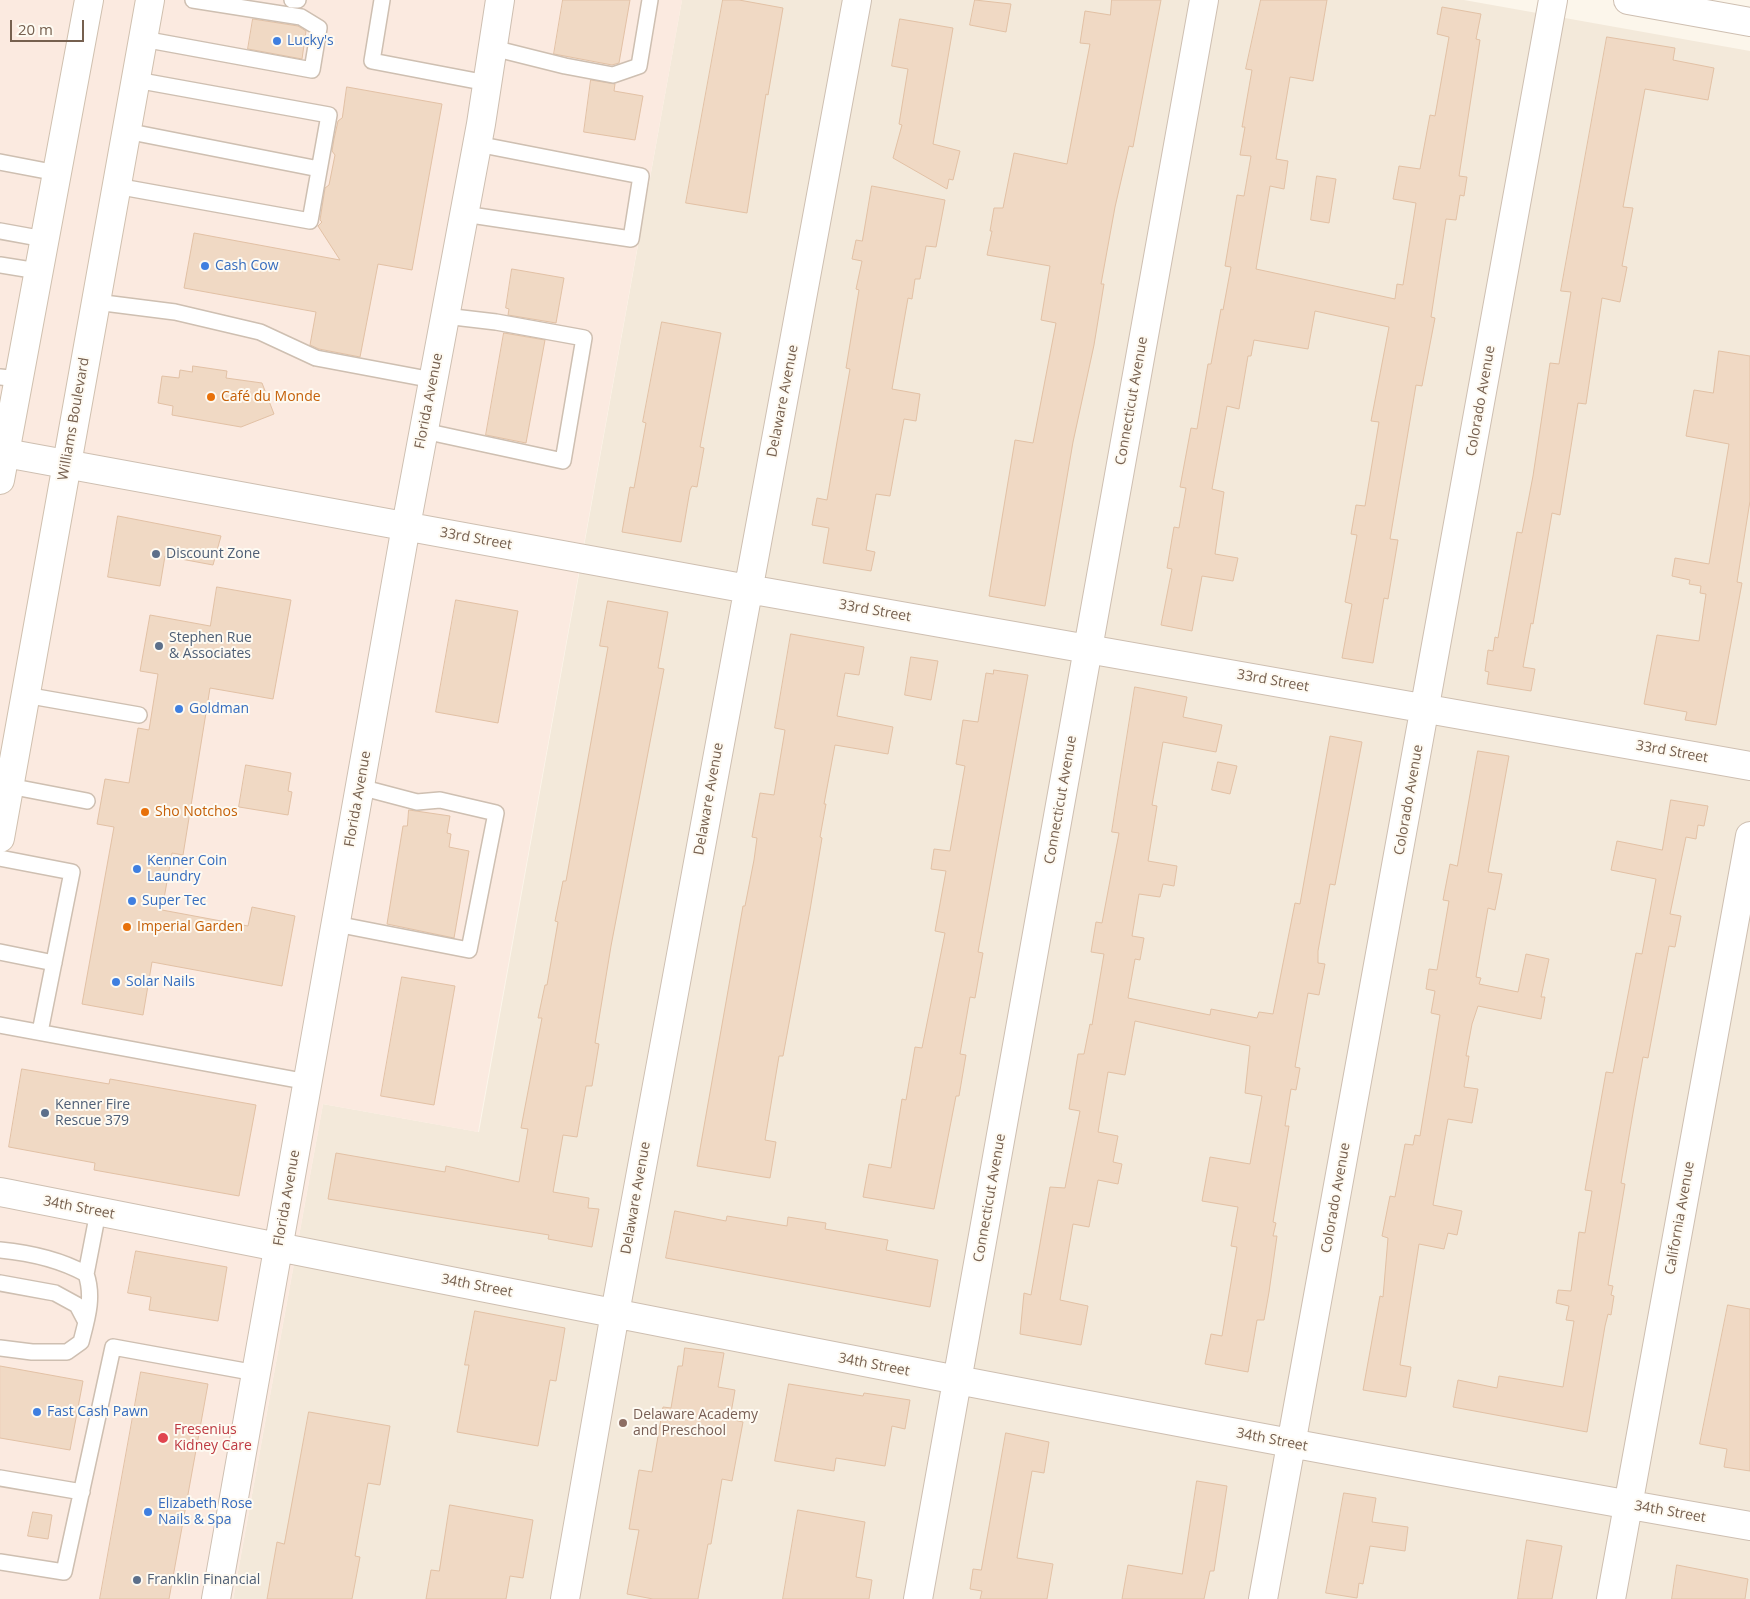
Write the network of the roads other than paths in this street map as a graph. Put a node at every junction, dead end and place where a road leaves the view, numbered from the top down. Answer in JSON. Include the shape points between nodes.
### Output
{"nodes":[{"id":1,"x":88,"y":0,"type":"edge"},
{"id":2,"x":150,"y":0,"type":"edge"},
{"id":3,"x":193,"y":0,"type":"edge"},
{"id":4,"x":292,"y":0,"type":"edge"},
{"id":5,"x":298,"y":0,"type":"edge"},
{"id":6,"x":382,"y":0,"type":"edge"},
{"id":7,"x":500,"y":0,"type":"edge"},
{"id":8,"x":650,"y":0,"type":"edge"},
{"id":9,"x":858,"y":0,"type":"edge"},
{"id":10,"x":1204,"y":0,"type":"edge"},
{"id":11,"x":1553,"y":0,"type":"edge"},
{"id":12,"x":1628,"y":0,"type":"edge"},
{"id":13,"x":1750,"y":22,"type":"edge"},
{"id":14,"x":143,"y":39,"type":"junction"},
{"id":15,"x":493,"y":48,"type":"junction"},
{"id":16,"x":136,"y":80,"type":"junction"},
{"id":17,"x":487,"y":83,"type":"junction"},
{"id":18,"x":126,"y":131,"type":"junction"},
{"id":19,"x":477,"y":144,"type":"junction"},
{"id":20,"x":0,"y":162,"type":"edge"},
{"id":21,"x":319,"y":169,"type":"junction"},
{"id":22,"x":57,"y":173,"type":"junction"},
{"id":23,"x":116,"y":186,"type":"junction"},
{"id":24,"x":464,"y":214,"type":"junction"},
{"id":25,"x":0,"y":231,"type":"edge"},
{"id":26,"x":44,"y":239,"type":"junction"},
{"id":27,"x":0,"y":265,"type":"edge"},
{"id":28,"x":38,"y":271,"type":"junction"},
{"id":29,"x":96,"y":302,"type":"junction"},
{"id":30,"x":445,"y":316,"type":"junction"},
{"id":31,"x":9,"y":378,"type":"edge"},
{"id":32,"x":433,"y":380,"type":"junction"},
{"id":33,"x":424,"y":431,"type":"junction"},
{"id":34,"x":2,"y":452,"type":"edge"},
{"id":35,"x":66,"y":464,"type":"junction"},
{"id":36,"x":0,"y":480,"type":"edge"},
{"id":37,"x":406,"y":526,"type":"junction"},
{"id":38,"x":748,"y":588,"type":"junction"},
{"id":39,"x":1088,"y":648,"type":"junction"},
{"id":40,"x":25,"y":695,"type":"junction"},
{"id":41,"x":1426,"y":708,"type":"junction"},
{"id":42,"x":139,"y":715,"type":"dead end"},
{"id":43,"x":1750,"y":766,"type":"edge"},
{"id":44,"x":9,"y":786,"type":"junction"},
{"id":45,"x":360,"y":787,"type":"junction"},
{"id":46,"x":87,"y":801,"type":"dead end"},
{"id":47,"x":1750,"y":836,"type":"edge"},
{"id":48,"x":0,"y":838,"type":"edge"},
{"id":49,"x":0,"y":858,"type":"edge"},
{"id":50,"x":336,"y":924,"type":"junction"},
{"id":51,"x":0,"y":952,"type":"edge"},
{"id":52,"x":54,"y":963,"type":"junction"},
{"id":53,"x":0,"y":1025,"type":"edge"},
{"id":54,"x":40,"y":1032,"type":"junction"},
{"id":55,"x":308,"y":1082,"type":"junction"},
{"id":56,"x":0,"y":1192,"type":"edge"},
{"id":57,"x":98,"y":1212,"type":"junction"},
{"id":58,"x":278,"y":1247,"type":"junction"},
{"id":59,"x":0,"y":1250,"type":"edge"},
{"id":60,"x":86,"y":1274,"type":"junction"},
{"id":61,"x":0,"y":1283,"type":"edge"},
{"id":62,"x":615,"y":1314,"type":"junction"},
{"id":63,"x":86,"y":1322,"type":"junction"},
{"id":64,"x":0,"y":1348,"type":"edge"},
{"id":65,"x":256,"y":1373,"type":"junction"},
{"id":66,"x":957,"y":1381,"type":"junction"},
{"id":67,"x":1291,"y":1444,"type":"junction"},
{"id":68,"x":0,"y":1478,"type":"edge"},
{"id":69,"x":82,"y":1492,"type":"junction"},
{"id":70,"x":1628,"y":1504,"type":"junction"},
{"id":71,"x":1750,"y":1526,"type":"edge"},
{"id":72,"x":0,"y":1562,"type":"edge"},
{"id":73,"x":216,"y":1599,"type":"edge"},
{"id":74,"x":565,"y":1599,"type":"edge"},
{"id":75,"x":918,"y":1599,"type":"edge"},
{"id":76,"x":1263,"y":1599,"type":"edge"},
{"id":77,"x":1611,"y":1599,"type":"edge"}],
"edges":[{"from":1,"to":22,"type":"street"},
{"from":2,"to":14,"type":"street","name":"Williams Boulevard"},
{"from":3,"to":14,"type":"lane","via":[[301,17],[319,28],[312,70]]},
{"from":4,"to":5,"type":"lane"},
{"from":6,"to":17,"type":"lane","via":[[372,61]]},
{"from":7,"to":15,"type":"street","name":"Florida Avenue"},
{"from":8,"to":15,"type":"lane","via":[[639,66],[613,75]]},
{"from":9,"to":38,"type":"street","name":"Delaware Avenue"},
{"from":10,"to":39,"type":"street","name":"Connecticut Avenue"},
{"from":11,"to":41,"type":"street","name":"Colorado Avenue"},
{"from":12,"to":13,"type":"street"},
{"from":14,"to":16,"type":"street","name":"Williams Boulevard"},
{"from":15,"to":17,"type":"street","name":"Florida Avenue"},
{"from":16,"to":18,"type":"street","name":"Williams Boulevard"},
{"from":16,"to":21,"type":"lane","via":[[329,116]]},
{"from":17,"to":19,"type":"street","name":"Florida Avenue"},
{"from":18,"to":21,"type":"lane"},
{"from":18,"to":23,"type":"street","name":"Williams Boulevard"},
{"from":19,"to":24,"type":"street","name":"Florida Avenue"},
{"from":19,"to":24,"type":"lane","via":[[641,176],[631,239]]},
{"from":20,"to":22,"type":"lane"},
{"from":21,"to":23,"type":"lane","via":[[310,221]]},
{"from":22,"to":26,"type":"street"},
{"from":23,"to":29,"type":"street","name":"Williams Boulevard"},
{"from":24,"to":30,"type":"street","name":"Florida Avenue"},
{"from":25,"to":26,"type":"lane"},
{"from":26,"to":28,"type":"street"},
{"from":27,"to":28,"type":"lane"},
{"from":28,"to":31,"type":"street"},
{"from":29,"to":32,"type":"lane","via":[[175,312],[251,330],[316,358]]},
{"from":29,"to":35,"type":"street","name":"Williams Boulevard"},
{"from":30,"to":32,"type":"street","name":"Florida Avenue"},
{"from":30,"to":33,"type":"lane","via":[[584,338],[563,461]]},
{"from":31,"to":34,"type":"street"},
{"from":32,"to":33,"type":"street","name":"Florida Avenue"},
{"from":33,"to":37,"type":"street","name":"Florida Avenue"},
{"from":34,"to":35,"type":"street","name":"33rd Street"},
{"from":34,"to":36,"type":"street"},
{"from":35,"to":37,"type":"street","name":"33rd Street"},
{"from":35,"to":40,"type":"street","name":"Williams Boulevard"},
{"from":37,"to":38,"type":"street","name":"33rd Street"},
{"from":37,"to":45,"type":"street","name":"Florida Avenue"},
{"from":38,"to":39,"type":"street","name":"33rd Street"},
{"from":38,"to":62,"type":"street","name":"Delaware Avenue"},
{"from":39,"to":41,"type":"street","name":"33rd Street"},
{"from":39,"to":66,"type":"street","name":"Connecticut Avenue"},
{"from":40,"to":42,"type":"lane"},
{"from":40,"to":44,"type":"street","name":"Williams Boulevard"},
{"from":41,"to":43,"type":"street","name":"33rd Street"},
{"from":41,"to":67,"type":"street","name":"Colorado Avenue"},
{"from":44,"to":46,"type":"lane"},
{"from":44,"to":48,"type":"street","name":"Williams Boulevard"},
{"from":45,"to":50,"type":"street","name":"Florida Avenue"},
{"from":45,"to":50,"type":"lane","via":[[417,802],[440,800],[496,813],[469,950]]},
{"from":47,"to":70,"type":"street","name":"California Avenue"},
{"from":49,"to":52,"type":"lane","via":[[72,872]]},
{"from":50,"to":55,"type":"street","name":"Florida Avenue"},
{"from":51,"to":52,"type":"lane"},
{"from":52,"to":54,"type":"lane"},
{"from":53,"to":54,"type":"lane"},
{"from":54,"to":55,"type":"lane"},
{"from":55,"to":58,"type":"street","name":"Florida Avenue"},
{"from":56,"to":57,"type":"street","name":"34th Street"},
{"from":57,"to":58,"type":"street","name":"34th Street"},
{"from":57,"to":60,"type":"lane"},
{"from":58,"to":62,"type":"street","name":"34th Street"},
{"from":58,"to":65,"type":"street","name":"Florida Avenue"},
{"from":59,"to":60,"type":"lane","via":[[64,1262]]},
{"from":60,"to":63,"type":"lane","via":[[90,1286]]},
{"from":61,"to":63,"type":"lane","via":[[55,1293],[77,1305]]},
{"from":62,"to":66,"type":"street","name":"34th Street"},
{"from":62,"to":74,"type":"street","name":"Delaware Avenue"},
{"from":63,"to":64,"type":"lane","via":[[81,1342],[67,1352]]},
{"from":65,"to":69,"type":"lane","via":[[113,1346]]},
{"from":65,"to":73,"type":"street","name":"Florida Avenue"},
{"from":66,"to":67,"type":"street","name":"34th Street"},
{"from":66,"to":75,"type":"street","name":"Connecticut Avenue"},
{"from":67,"to":70,"type":"street","name":"34th Street"},
{"from":67,"to":76,"type":"street","name":"Colorado Avenue"},
{"from":68,"to":69,"type":"lane"},
{"from":69,"to":72,"type":"lane","via":[[64,1572]]},
{"from":70,"to":71,"type":"street","name":"34th Street"},
{"from":70,"to":77,"type":"street","name":"California Avenue"}]}
